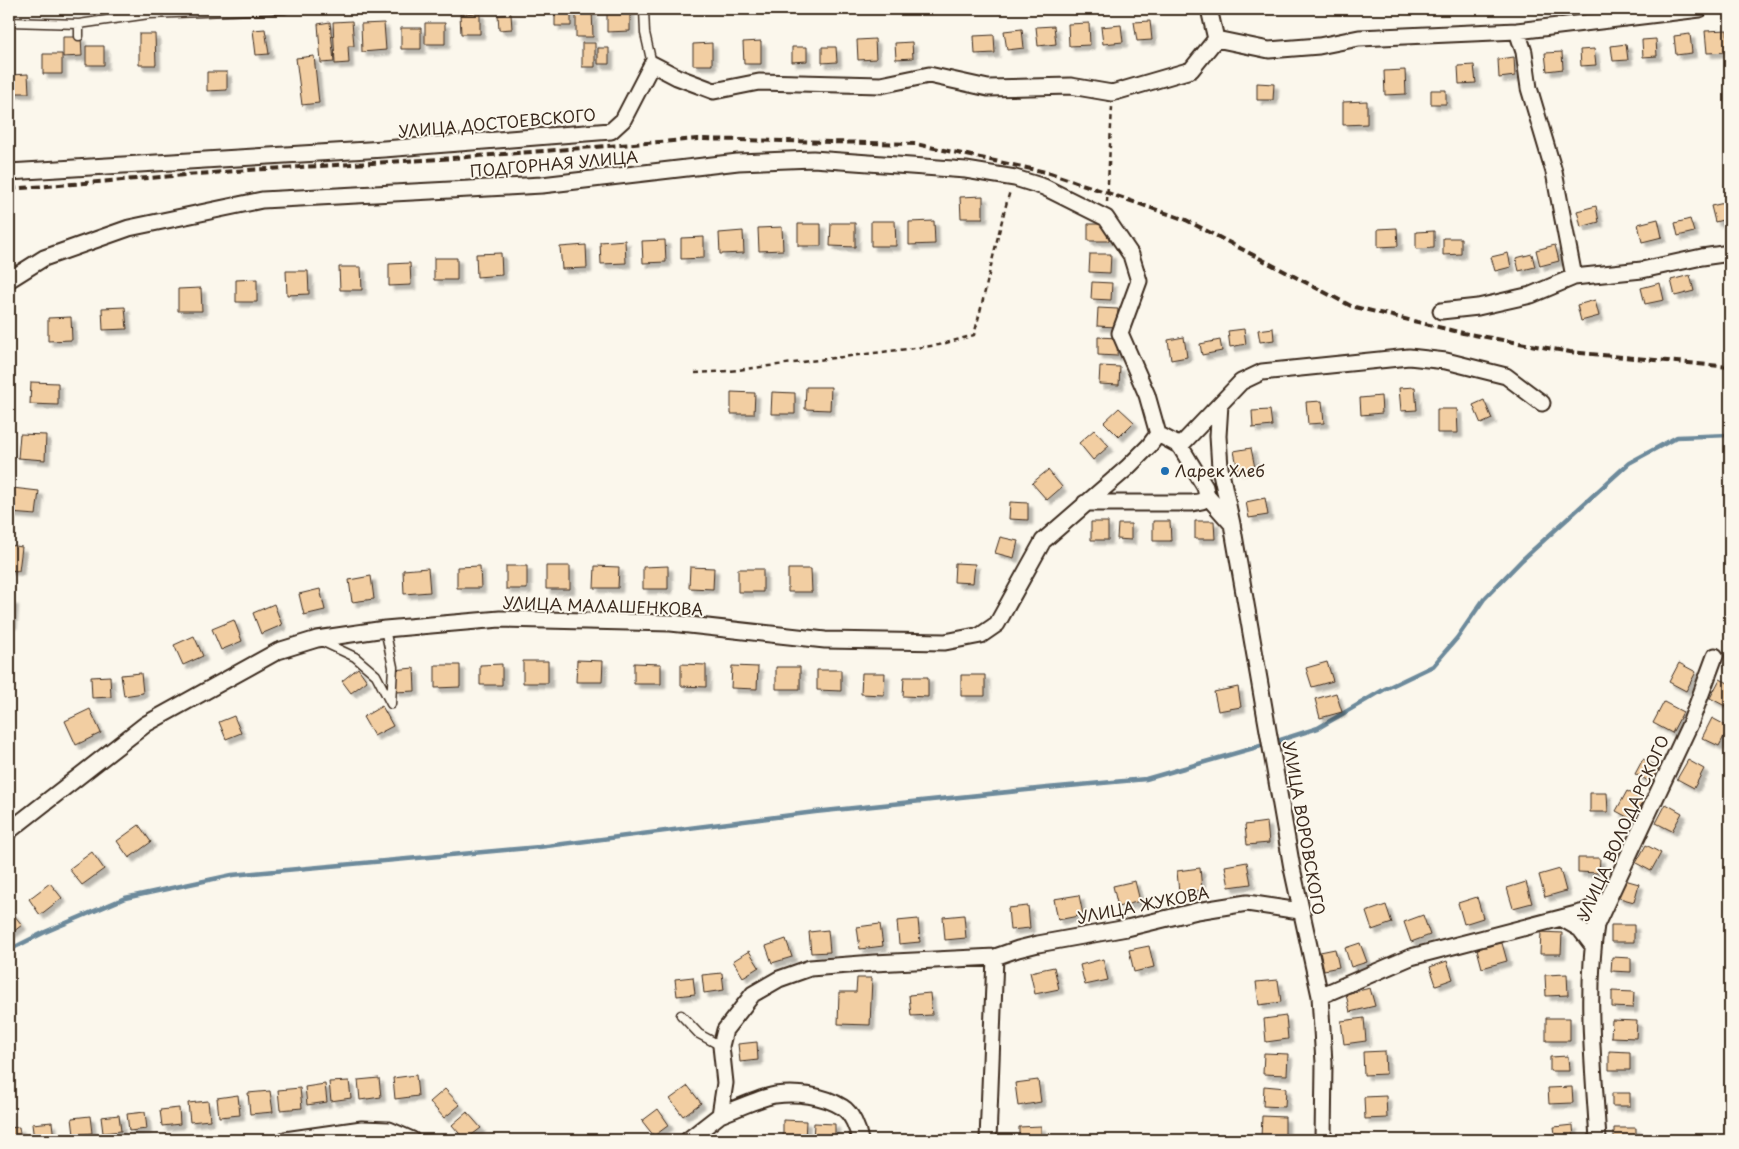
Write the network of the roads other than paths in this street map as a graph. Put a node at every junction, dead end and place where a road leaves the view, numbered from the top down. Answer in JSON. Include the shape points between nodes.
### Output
{"nodes":[{"id":1,"x":284,"y":9,"type":"edge"},
{"id":2,"x":644,"y":9,"type":"edge"},
{"id":3,"x":1209,"y":9,"type":"edge"},
{"id":4,"x":1700,"y":9,"type":"edge"},
{"id":5,"x":9,"y":22,"type":"edge"},
{"id":6,"x":79,"y":24,"type":"junction"},
{"id":7,"x":1518,"y":31,"type":"junction"},
{"id":8,"x":79,"y":36,"type":"dead end"},
{"id":9,"x":1216,"y":39,"type":"junction"},
{"id":10,"x":652,"y":64,"type":"junction"},
{"id":11,"x":9,"y":172,"type":"edge"},
{"id":12,"x":1730,"y":253,"type":"edge"},
{"id":13,"x":1574,"y":277,"type":"junction"},
{"id":14,"x":9,"y":280,"type":"edge"},
{"id":15,"x":1441,"y":312,"type":"dead end"},
{"id":16,"x":1542,"y":403,"type":"dead end"},
{"id":17,"x":1220,"y":404,"type":"junction"},
{"id":18,"x":1158,"y":434,"type":"junction"},
{"id":19,"x":1180,"y":446,"type":"junction"},
{"id":20,"x":1207,"y":496,"type":"junction"},
{"id":21,"x":1085,"y":503,"type":"junction"},
{"id":22,"x":1232,"y":524,"type":"junction"},
{"id":23,"x":385,"y":629,"type":"junction"},
{"id":24,"x":317,"y":639,"type":"junction"},
{"id":25,"x":1716,"y":656,"type":"dead end"},
{"id":26,"x":9,"y":830,"type":"edge"},
{"id":27,"x":1608,"y":900,"type":"junction"},
{"id":28,"x":1300,"y":911,"type":"junction"},
{"id":29,"x":1561,"y":918,"type":"junction"},
{"id":30,"x":1593,"y":946,"type":"junction"},
{"id":31,"x":995,"y":958,"type":"junction"},
{"id":32,"x":1320,"y":996,"type":"junction"},
{"id":33,"x":681,"y":1014,"type":"dead end"},
{"id":34,"x":721,"y":1046,"type":"junction"},
{"id":35,"x":720,"y":1114,"type":"junction"},
{"id":36,"x":285,"y":1140,"type":"edge"},
{"id":37,"x":412,"y":1140,"type":"edge"},
{"id":38,"x":688,"y":1140,"type":"edge"},
{"id":39,"x":860,"y":1140,"type":"edge"},
{"id":40,"x":988,"y":1140,"type":"edge"},
{"id":41,"x":1323,"y":1140,"type":"edge"},
{"id":42,"x":1598,"y":1140,"type":"edge"}],
"edges":[{"from":1,"to":6,"type":"lane","via":[[149,14]]},
{"from":2,"to":10,"type":"lane"},
{"from":3,"to":9,"type":"street"},
{"from":4,"to":7,"type":"street"},
{"from":5,"to":6,"type":"lane"},
{"from":6,"to":8,"type":"lane"},
{"from":7,"to":9,"type":"street","via":[[1359,38],[1320,46],[1269,50]]},
{"from":7,"to":13,"type":"street","via":[[1529,88],[1554,172]]},
{"from":9,"to":10,"type":"street","via":[[1191,70],[1112,94],[1071,86],[988,88],[929,75],[880,85],[759,82],[714,91]]},
{"from":10,"to":11,"type":"street","name":"УЛИЦА ДОСТОЕВСКОГО","via":[[623,120],[611,131],[384,149]]},
{"from":12,"to":13,"type":"street","via":[[1642,270]]},
{"from":13,"to":15,"type":"street","via":[[1531,295]]},
{"from":14,"to":18,"type":"street","name":"ПОДГОРНАЯ УЛИЦА","via":[[44,258],[129,228],[262,200],[542,185],[738,162],[813,159],[966,170],[1044,187],[1106,218],[1131,255],[1139,281],[1120,333],[1147,395]]},
{"from":16,"to":17,"type":"street","via":[[1506,376],[1455,363],[1408,357],[1262,372],[1241,382]]},
{"from":17,"to":19,"type":"street"},
{"from":17,"to":22,"type":"street","name":"УЛИЦА ВОРОВСКОГО","via":[[1220,468]]},
{"from":18,"to":19,"type":"street"},
{"from":18,"to":21,"type":"street","name":"УЛИЦА МАЛАШЕНКОВА","via":[[1127,468]]},
{"from":19,"to":20,"type":"street","via":[[1205,487]]},
{"from":20,"to":21,"type":"street","via":[[1192,503]]},
{"from":20,"to":22,"type":"street"},
{"from":21,"to":23,"type":"street","name":"УЛИЦА МАЛАШЕНКОВА","via":[[1043,540],[997,624],[981,635],[945,642],[825,640],[671,623],[500,619]]},
{"from":22,"to":28,"type":"street","name":"УЛИЦА ВОРОВСКОГО"},
{"from":23,"to":24,"type":"street","name":"УЛИЦА МАЛАШЕНКОВА"},
{"from":23,"to":24,"type":"lane","via":[[393,668],[391,704],[376,675],[355,657]]},
{"from":24,"to":26,"type":"street","name":"УЛИЦА МАЛАШЕНКОВА","via":[[278,651],[146,724]]},
{"from":25,"to":27,"type":"street","name":"УЛИЦА ВОЛОДАРСКОГО","via":[[1690,724]]},
{"from":27,"to":29,"type":"street","via":[[1584,912]]},
{"from":27,"to":30,"type":"street","name":"УЛИЦА ВОЛОДАРСКОГО","via":[[1596,925]]},
{"from":28,"to":31,"type":"street","name":"УЛИЦА ЖУКОВА","via":[[1247,903],[1018,948]]},
{"from":28,"to":32,"type":"street","name":"УЛИЦА ВОРОВСКОГО"},
{"from":29,"to":30,"type":"street","via":[[1580,929]]},
{"from":29,"to":32,"type":"street","via":[[1411,956]]},
{"from":30,"to":42,"type":"street","name":"УЛИЦА ВОЛОДАРСКОГО","via":[[1591,979]]},
{"from":31,"to":34,"type":"street","name":"УЛИЦА ЖУКОВА","via":[[810,968],[779,979],[754,994],[725,1030]]},
{"from":31,"to":40,"type":"street"},
{"from":32,"to":41,"type":"street","name":"УЛИЦА ВОРОВСКОГО","via":[[1324,1063]]},
{"from":33,"to":34,"type":"lane","via":[[699,1034]]},
{"from":34,"to":35,"type":"street","via":[[725,1084]]},
{"from":35,"to":38,"type":"street"},
{"from":35,"to":39,"type":"street","via":[[773,1095],[797,1094],[820,1098],[843,1108],[852,1118]]},
{"from":36,"to":37,"type":"street","via":[[362,1129],[389,1130]]}]}
